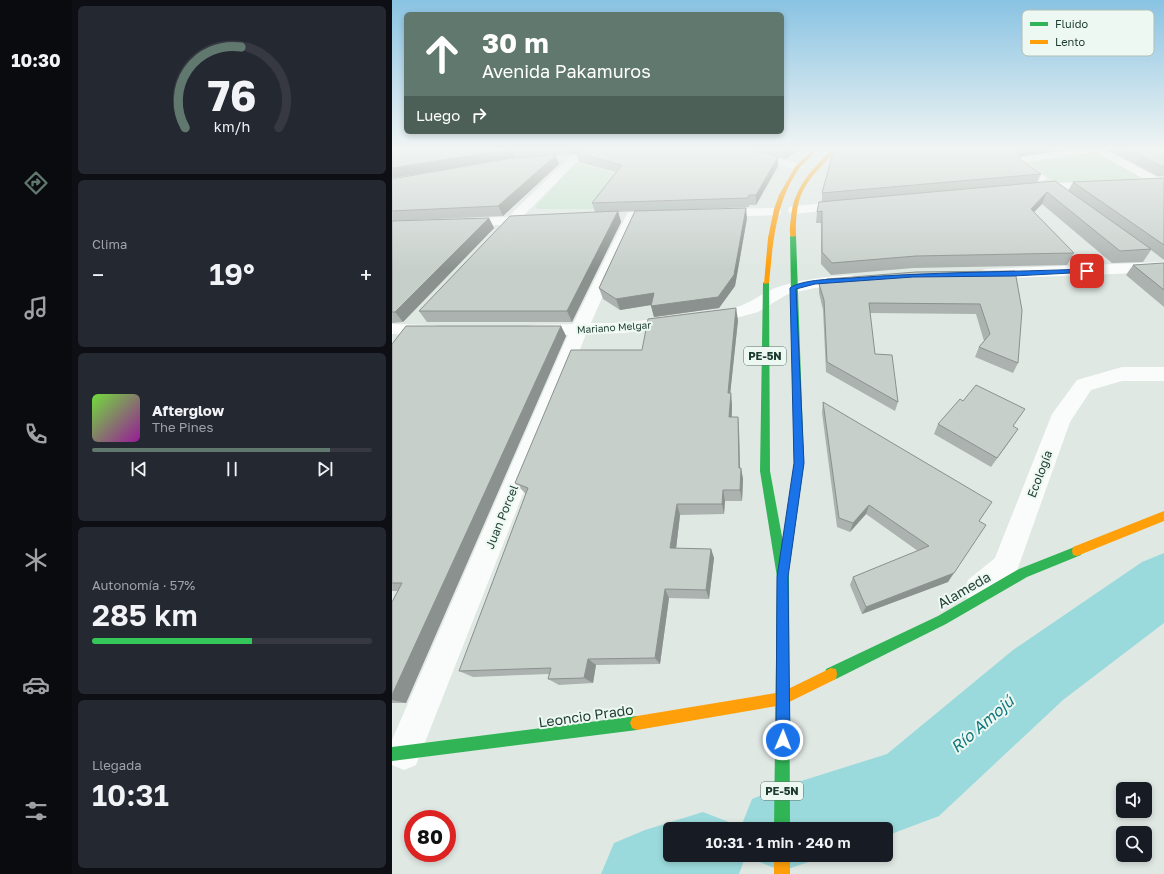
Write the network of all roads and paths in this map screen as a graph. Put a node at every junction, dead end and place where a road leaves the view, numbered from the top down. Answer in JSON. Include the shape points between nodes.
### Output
{"nodes":[{"id":1,"x":545,"y":189,"type":"edge"},
{"id":2,"x":784,"y":189,"type":"edge"},
{"id":3,"x":801,"y":189,"type":"edge"},
{"id":4,"x":1032,"y":189,"type":"edge"},
{"id":5,"x":1055,"y":189,"type":"edge"},
{"id":6,"x":1018,"y":190,"type":"edge"},
{"id":7,"x":1072,"y":201,"type":"edge"},
{"id":8,"x":863,"y":203,"type":"edge"},
{"id":9,"x":794,"y":210,"type":"junction"},
{"id":10,"x":775,"y":212,"type":"junction"},
{"id":11,"x":706,"y":214,"type":"edge"},
{"id":12,"x":632,"y":216,"type":"edge"},
{"id":13,"x":511,"y":220,"type":"junction"},
{"id":14,"x":550,"y":220,"type":"edge"},
{"id":15,"x":450,"y":223,"type":"edge"},
{"id":16,"x":495,"y":238,"type":"edge"},
{"id":17,"x":1143,"y":253,"type":"edge"},
{"id":18,"x":1163,"y":267,"type":"edge"},
{"id":19,"x":974,"y":274,"type":"edge"},
{"id":20,"x":868,"y":279,"type":"edge"},
{"id":21,"x":793,"y":288,"type":"junction"},
{"id":22,"x":765,"y":302,"type":"junction"},
{"id":23,"x":447,"y":330,"type":"edge"},
{"id":24,"x":517,"y":330,"type":"edge"},
{"id":25,"x":579,"y":330,"type":"junction"},
{"id":26,"x":404,"y":331,"type":"edge"},
{"id":27,"x":1164,"y":374,"type":"edge"},
{"id":28,"x":1164,"y":516,"type":"edge"},
{"id":29,"x":783,"y":577,"type":"junction"},
{"id":30,"x":942,"y":620,"type":"junction"},
{"id":31,"x":783,"y":698,"type":"junction"},
{"id":32,"x":398,"y":754,"type":"edge"},
{"id":33,"x":782,"y":822,"type":"edge"},
{"id":34,"x":782,"y":862,"type":"edge"},
{"id":35,"x":782,"y":874,"type":"edge"}],
"edges":[{"from":1,"to":13,"type":"street"},
{"from":2,"to":10,"type":"main road","number":"PE-5N"},
{"from":3,"to":9,"type":"main road","number":"PE-5N"},
{"from":4,"to":6,"type":"street"},
{"from":5,"to":7,"type":"street"},
{"from":8,"to":9,"type":"street"},
{"from":9,"to":21,"type":"main road","number":"PE-5N"},
{"from":10,"to":11,"type":"street"},
{"from":10,"to":22,"type":"main road","number":"PE-5N","via":[[771,229]]},
{"from":12,"to":25,"type":"street","name":"Juan Porcel"},
{"from":13,"to":14,"type":"street"},
{"from":13,"to":15,"type":"street"},
{"from":13,"to":16,"type":"street"},
{"from":17,"to":18,"type":"street"},
{"from":18,"to":19,"type":"street"},
{"from":20,"to":21,"type":"street","name":"Mariano Melgar","via":[[815,282]]},
{"from":21,"to":22,"type":"street","name":"Mariano Melgar","via":[[780,292]]},
{"from":21,"to":29,"type":"main road","number":"PE-5N","via":[[799,463]]},
{"from":22,"to":25,"type":"street","name":"Mariano Melgar","via":[[736,312],[624,328]]},
{"from":22,"to":29,"type":"main road","number":"PE-5N","via":[[765,471]]},
{"from":23,"to":26,"type":"street"},
{"from":24,"to":25,"type":"street","name":"Mariano Melgar"},
{"from":25,"to":32,"type":"street","name":"Juan Porcel"},
{"from":27,"to":30,"type":"street","name":"Ecología","via":[[1122,374],[1084,385],[1060,420],[1006,567]]},
{"from":28,"to":30,"type":"main road","name":"Alameda","via":[[1023,573]]},
{"from":29,"to":31,"type":"main road","number":"PE-5N"},
{"from":30,"to":31,"type":"main road","name":"Alameda"},
{"from":31,"to":32,"type":"main road","name":"Leoncio Prado","via":[[620,726]]},
{"from":31,"to":33,"type":"main road","number":"PE-5N"},
{"from":34,"to":35,"type":"main road"}]}
